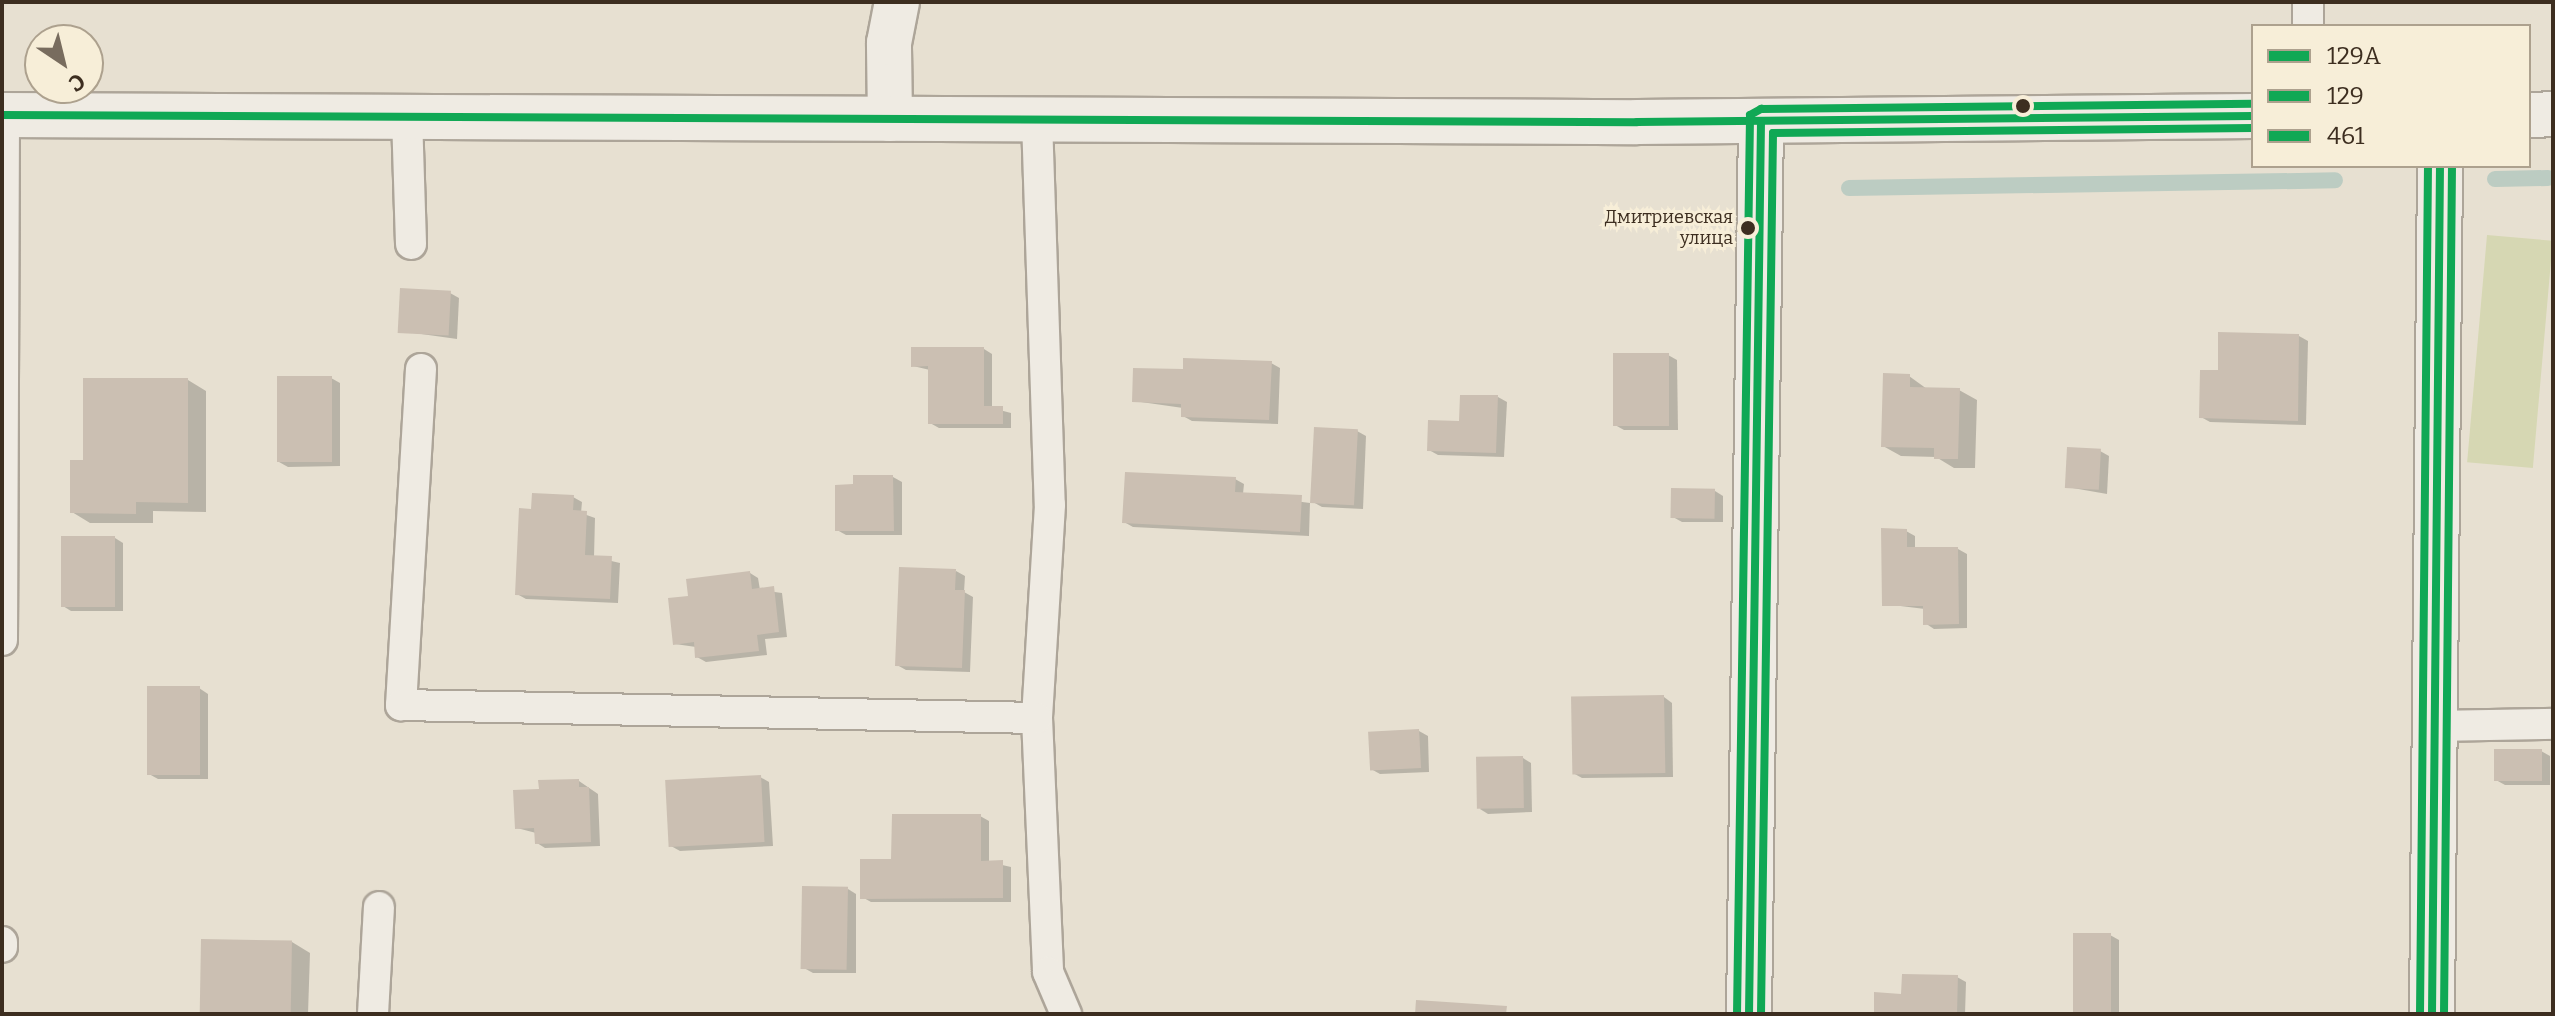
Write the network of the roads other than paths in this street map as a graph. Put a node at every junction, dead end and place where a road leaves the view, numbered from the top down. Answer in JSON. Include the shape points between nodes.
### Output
{"nodes":[{"id":1,"x":896,"y":2,"type":"edge"},
{"id":2,"x":2308,"y":2,"type":"edge"},
{"id":3,"x":2308,"y":24,"type":"edge"},
{"id":4,"x":2553,"y":114,"type":"edge"},
{"id":5,"x":3,"y":115,"type":"edge"},
{"id":6,"x":2531,"y":115,"type":"edge"},
{"id":7,"x":407,"y":116,"type":"junction"},
{"id":8,"x":2251,"y":116,"type":"edge"},
{"id":9,"x":890,"y":119,"type":"junction"},
{"id":10,"x":1037,"y":120,"type":"junction"},
{"id":11,"x":1761,"y":121,"type":"junction"},
{"id":12,"x":2440,"y":168,"type":"edge"},
{"id":13,"x":411,"y":244,"type":"dead end"},
{"id":14,"x":421,"y":369,"type":"dead end"},
{"id":15,"x":2,"y":640,"type":"edge"},
{"id":16,"x":1037,"y":718,"type":"junction"},
{"id":17,"x":2553,"y":724,"type":"edge"},
{"id":18,"x":2435,"y":726,"type":"junction"},
{"id":19,"x":379,"y":907,"type":"dead end"},
{"id":20,"x":373,"y":1014,"type":"edge"},
{"id":21,"x":1066,"y":1014,"type":"edge"},
{"id":22,"x":1749,"y":1014,"type":"edge"},
{"id":23,"x":2432,"y":1014,"type":"edge"}],
"edges":[{"from":1,"to":9,"type":"main road","via":[[889,43]]},
{"from":2,"to":3,"type":"lane"},
{"from":4,"to":6,"type":"main road"},
{"from":5,"to":7,"type":"main road"},
{"from":5,"to":15,"type":"lane"},
{"from":7,"to":9,"type":"main road"},
{"from":7,"to":13,"type":"lane"},
{"from":8,"to":11,"type":"main road"},
{"from":9,"to":10,"type":"main road"},
{"from":10,"to":11,"type":"main road"},
{"from":10,"to":16,"type":"lane","via":[[1050,505]]},
{"from":11,"to":22,"type":"main road"},
{"from":12,"to":18,"type":"main road"},
{"from":14,"to":16,"type":"lane","via":[[401,705]]},
{"from":16,"to":21,"type":"lane","via":[[1048,972]]},
{"from":17,"to":18,"type":"lane"},
{"from":18,"to":23,"type":"main road"},
{"from":19,"to":20,"type":"lane"}]}
